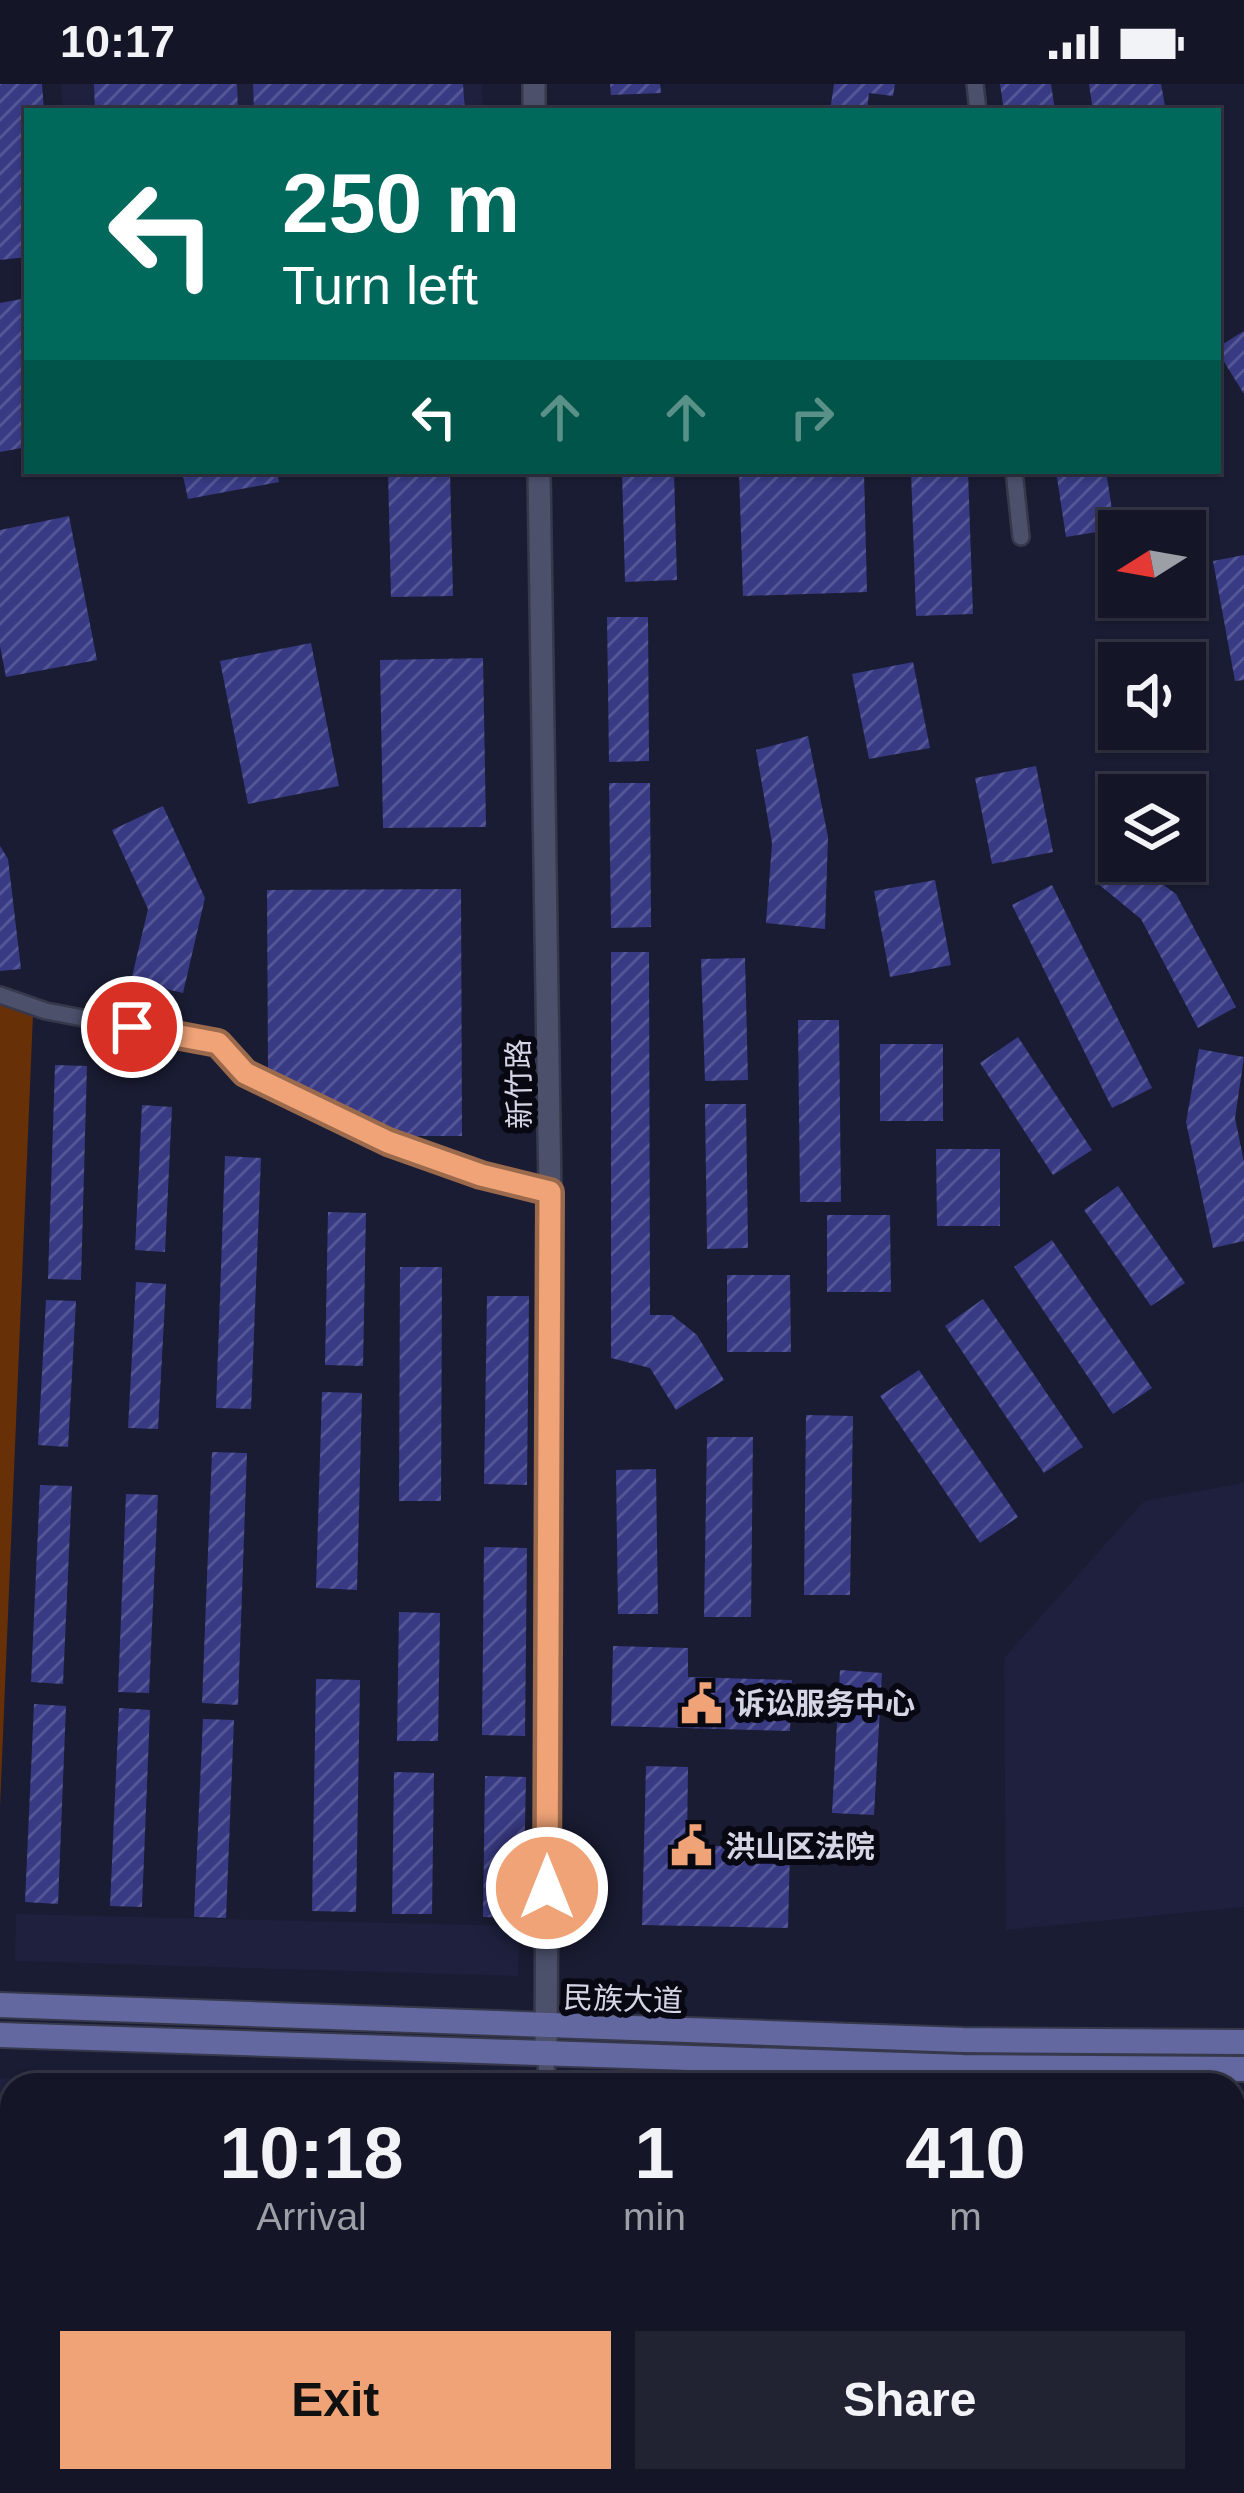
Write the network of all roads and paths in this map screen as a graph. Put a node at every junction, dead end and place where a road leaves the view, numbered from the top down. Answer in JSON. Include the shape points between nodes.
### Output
{"nodes":[{"id":1,"x":539,"y":474,"type":"edge"},
{"id":2,"x":1014,"y":474,"type":"edge"},
{"id":3,"x":1021,"y":536,"type":"dead end"},
{"id":4,"x":0,"y":994,"type":"edge"},
{"id":5,"x":550,"y":1192,"type":"junction"},
{"id":6,"x":0,"y":2006,"type":"edge"},
{"id":7,"x":546,"y":2027,"type":"junction"},
{"id":8,"x":0,"y":2035,"type":"edge"},
{"id":9,"x":1244,"y":2042,"type":"edge"},
{"id":10,"x":546,"y":2056,"type":"junction"},
{"id":11,"x":1244,"y":2069,"type":"edge"},
{"id":12,"x":547,"y":2073,"type":"edge"}],
"edges":[{"from":1,"to":5,"type":"main road","name":"新竹路"},
{"from":2,"to":3,"type":"street"},
{"from":4,"to":5,"type":"street","via":[[46,1011],[218,1043],[245,1073],[388,1142]]},
{"from":5,"to":7,"type":"main road","name":"新竹路"},
{"from":6,"to":7,"type":"main road","name":"民族大道"},
{"from":7,"to":9,"type":"main road","name":"民族大道"},
{"from":7,"to":10,"type":"main road","name":"新竹路"},
{"from":8,"to":10,"type":"main road","name":"民族大道"},
{"from":10,"to":11,"type":"main road","name":"民族大道"},
{"from":10,"to":12,"type":"street"}]}
